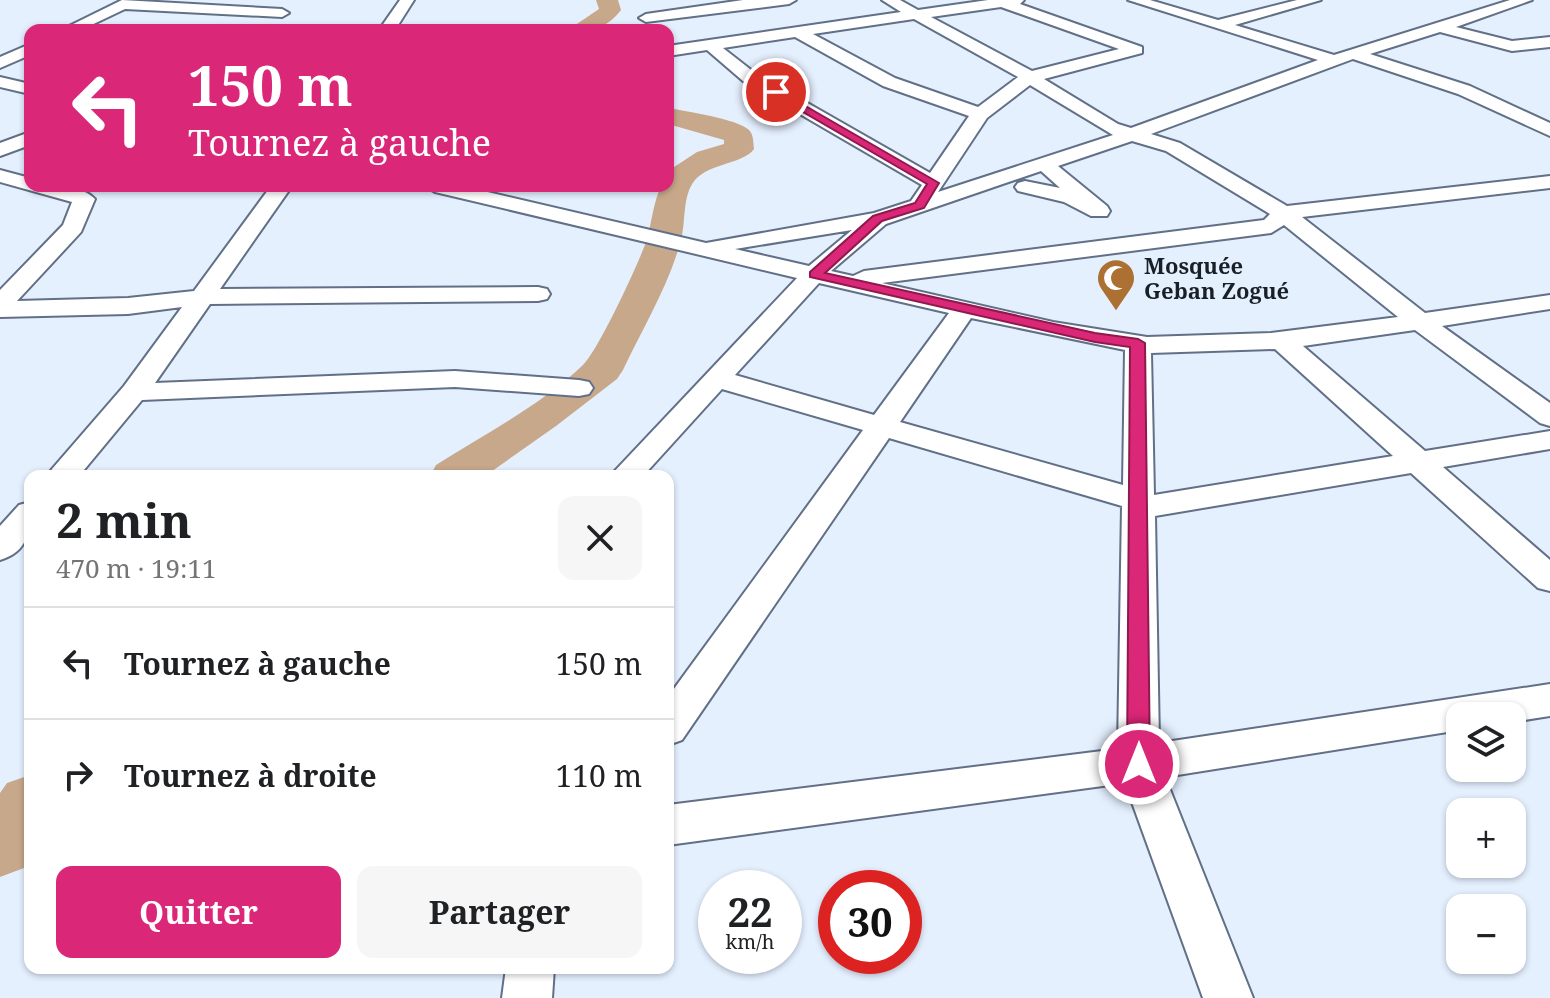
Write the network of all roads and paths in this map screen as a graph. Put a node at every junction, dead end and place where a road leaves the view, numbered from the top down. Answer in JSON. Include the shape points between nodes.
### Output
{"nodes":[{"id":1,"x":407,"y":0,"type":"edge"},
{"id":2,"x":659,"y":0,"type":"edge"},
{"id":3,"x":789,"y":0,"type":"edge"},
{"id":4,"x":889,"y":0,"type":"edge"},
{"id":5,"x":1017,"y":0,"type":"edge"},
{"id":6,"x":1135,"y":0,"type":"edge"},
{"id":7,"x":1259,"y":0,"type":"edge"},
{"id":8,"x":1314,"y":0,"type":"edge"},
{"id":9,"x":1525,"y":0,"type":"edge"},
{"id":10,"x":998,"y":1,"type":"edge"},
{"id":11,"x":129,"y":2,"type":"edge"},
{"id":12,"x":748,"y":2,"type":"edge"},
{"id":13,"x":1278,"y":9,"type":"junction"},
{"id":14,"x":666,"y":15,"type":"junction"},
{"id":15,"x":916,"y":15,"type":"junction"},
{"id":16,"x":646,"y":18,"type":"dead end"},
{"id":17,"x":82,"y":24,"type":"edge"},
{"id":18,"x":264,"y":24,"type":"edge"},
{"id":19,"x":391,"y":24,"type":"edge"},
{"id":20,"x":1218,"y":25,"type":"junction"},
{"id":21,"x":1444,"y":28,"type":"junction"},
{"id":22,"x":797,"y":32,"type":"junction"},
{"id":23,"x":1550,"y":42,"type":"edge"},
{"id":24,"x":710,"y":45,"type":"junction"},
{"id":25,"x":674,"y":50,"type":"edge"},
{"id":26,"x":24,"y":52,"type":"edge"},
{"id":27,"x":1344,"y":57,"type":"junction"},
{"id":28,"x":0,"y":63,"type":"edge"},
{"id":29,"x":1030,"y":77,"type":"junction"},
{"id":30,"x":0,"y":82,"type":"edge"},
{"id":31,"x":24,"y":88,"type":"edge"},
{"id":32,"x":1537,"y":103,"type":"dead end"},
{"id":33,"x":1499,"y":106,"type":"junction"},
{"id":34,"x":980,"y":114,"type":"junction"},
{"id":35,"x":1550,"y":130,"type":"edge"},
{"id":36,"x":1133,"y":134,"type":"junction"},
{"id":37,"x":24,"y":140,"type":"edge"},
{"id":38,"x":0,"y":150,"type":"edge"},
{"id":39,"x":1044,"y":164,"type":"junction"},
{"id":40,"x":0,"y":176,"type":"edge"},
{"id":41,"x":24,"y":182,"type":"edge"},
{"id":42,"x":1550,"y":182,"type":"edge"},
{"id":43,"x":933,"y":183,"type":"junction"},
{"id":44,"x":1025,"y":187,"type":"dead end"},
{"id":45,"x":59,"y":192,"type":"edge"},
{"id":46,"x":278,"y":192,"type":"edge"},
{"id":47,"x":495,"y":192,"type":"edge"},
{"id":48,"x":919,"y":205,"type":"junction"},
{"id":49,"x":1099,"y":211,"type":"junction"},
{"id":50,"x":1283,"y":213,"type":"junction"},
{"id":51,"x":878,"y":219,"type":"junction"},
{"id":52,"x":701,"y":248,"type":"junction"},
{"id":53,"x":1080,"y":250,"type":"junction"},
{"id":54,"x":814,"y":274,"type":"junction"},
{"id":55,"x":841,"y":281,"type":"junction"},
{"id":56,"x":538,"y":294,"type":"dead end"},
{"id":57,"x":205,"y":297,"type":"junction"},
{"id":58,"x":1550,"y":302,"type":"edge"},
{"id":59,"x":0,"y":306,"type":"edge"},
{"id":60,"x":965,"y":308,"type":"junction"},
{"id":61,"x":1417,"y":320,"type":"junction"},
{"id":62,"x":1280,"y":339,"type":"junction"},
{"id":63,"x":1138,"y":343,"type":"junction"},
{"id":64,"x":717,"y":379,"type":"junction"},
{"id":65,"x":579,"y":388,"type":"dead end"},
{"id":66,"x":134,"y":392,"type":"junction"},
{"id":67,"x":1550,"y":417,"type":"edge"},
{"id":68,"x":881,"y":426,"type":"junction"},
{"id":69,"x":1550,"y":440,"type":"edge"},
{"id":70,"x":1417,"y":461,"type":"junction"},
{"id":71,"x":67,"y":470,"type":"edge"},
{"id":72,"x":632,"y":470,"type":"edge"},
{"id":73,"x":1138,"y":504,"type":"junction"},
{"id":74,"x":24,"y":520,"type":"edge"},
{"id":75,"x":0,"y":548,"type":"edge"},
{"id":76,"x":1550,"y":579,"type":"edge"},
{"id":77,"x":1550,"y":700,"type":"edge"},
{"id":78,"x":674,"y":719,"type":"edge"},
{"id":79,"x":1139,"y":764,"type":"junction"},
{"id":80,"x":674,"y":824,"type":"edge"},
{"id":81,"x":529,"y":974,"type":"edge"},
{"id":82,"x":527,"y":998,"type":"edge"},
{"id":83,"x":1228,"y":998,"type":"edge"}],
"edges":[{"from":1,"to":19,"type":"street"},
{"from":2,"to":14,"type":"street"},
{"from":3,"to":12,"type":"street"},
{"from":4,"to":15,"type":"street"},
{"from":5,"to":10,"type":"street"},
{"from":6,"to":20,"type":"street"},
{"from":7,"to":13,"type":"street"},
{"from":8,"to":13,"type":"street"},
{"from":9,"to":21,"type":"street"},
{"from":10,"to":15,"type":"street"},
{"from":10,"to":29,"type":"street","via":[[1136,50]]},
{"from":11,"to":17,"type":"street"},
{"from":11,"to":18,"type":"street","via":[[288,10]]},
{"from":12,"to":14,"type":"street"},
{"from":13,"to":20,"type":"street"},
{"from":14,"to":16,"type":"street"},
{"from":15,"to":22,"type":"street"},
{"from":15,"to":29,"type":"street"},
{"from":20,"to":27,"type":"street"},
{"from":21,"to":23,"type":"street","via":[[1512,46]]},
{"from":21,"to":27,"type":"street"},
{"from":22,"to":24,"type":"street"},
{"from":22,"to":34,"type":"street","via":[[889,82]]},
{"from":24,"to":25,"type":"street"},
{"from":24,"to":43,"type":"street","via":[[749,77]]},
{"from":26,"to":28,"type":"street"},
{"from":27,"to":33,"type":"street","via":[[1464,90]]},
{"from":27,"to":36,"type":"street"},
{"from":29,"to":34,"type":"street"},
{"from":29,"to":36,"type":"street","via":[[1111,128]]},
{"from":30,"to":31,"type":"street"},
{"from":32,"to":33,"type":"street"},
{"from":33,"to":35,"type":"street"},
{"from":34,"to":43,"type":"street"},
{"from":36,"to":39,"type":"street"},
{"from":36,"to":50,"type":"street","via":[[1173,147]]},
{"from":37,"to":38,"type":"street"},
{"from":39,"to":48,"type":"street"},
{"from":39,"to":49,"type":"street"},
{"from":40,"to":41,"type":"street"},
{"from":42,"to":50,"type":"street"},
{"from":43,"to":48,"type":"street"},
{"from":44,"to":49,"type":"street","via":[[1071,197]]},
{"from":45,"to":59,"type":"street","via":[[84,199],[73,227]]},
{"from":46,"to":57,"type":"street"},
{"from":47,"to":52,"type":"street"},
{"from":48,"to":51,"type":"street"},
{"from":49,"to":53,"type":"street","via":[[1107,217]]},
{"from":50,"to":53,"type":"street","via":[[1271,226]]},
{"from":50,"to":61,"type":"street"},
{"from":51,"to":52,"type":"street"},
{"from":51,"to":54,"type":"street"},
{"from":52,"to":54,"type":"street"},
{"from":53,"to":55,"type":"street"},
{"from":54,"to":55,"type":"street"},
{"from":54,"to":64,"type":"street"},
{"from":55,"to":60,"type":"street"},
{"from":56,"to":57,"type":"street"},
{"from":57,"to":59,"type":"street","via":[[128,306]]},
{"from":57,"to":66,"type":"street"},
{"from":58,"to":61,"type":"street"},
{"from":60,"to":63,"type":"street"},
{"from":60,"to":68,"type":"street"},
{"from":61,"to":62,"type":"street"},
{"from":61,"to":67,"type":"street"},
{"from":62,"to":63,"type":"street","via":[[1178,346]]},
{"from":62,"to":70,"type":"street"},
{"from":63,"to":73,"type":"street"},
{"from":64,"to":68,"type":"street"},
{"from":64,"to":72,"type":"street"},
{"from":65,"to":66,"type":"street","via":[[455,379]]},
{"from":66,"to":71,"type":"street"},
{"from":68,"to":73,"type":"street"},
{"from":68,"to":78,"type":"street"},
{"from":69,"to":70,"type":"street"},
{"from":70,"to":73,"type":"street"},
{"from":70,"to":76,"type":"street"},
{"from":73,"to":79,"type":"street"},
{"from":74,"to":75,"type":"street"},
{"from":77,"to":79,"type":"street"},
{"from":79,"to":80,"type":"street"},
{"from":79,"to":83,"type":"street"},
{"from":81,"to":82,"type":"street"}]}
